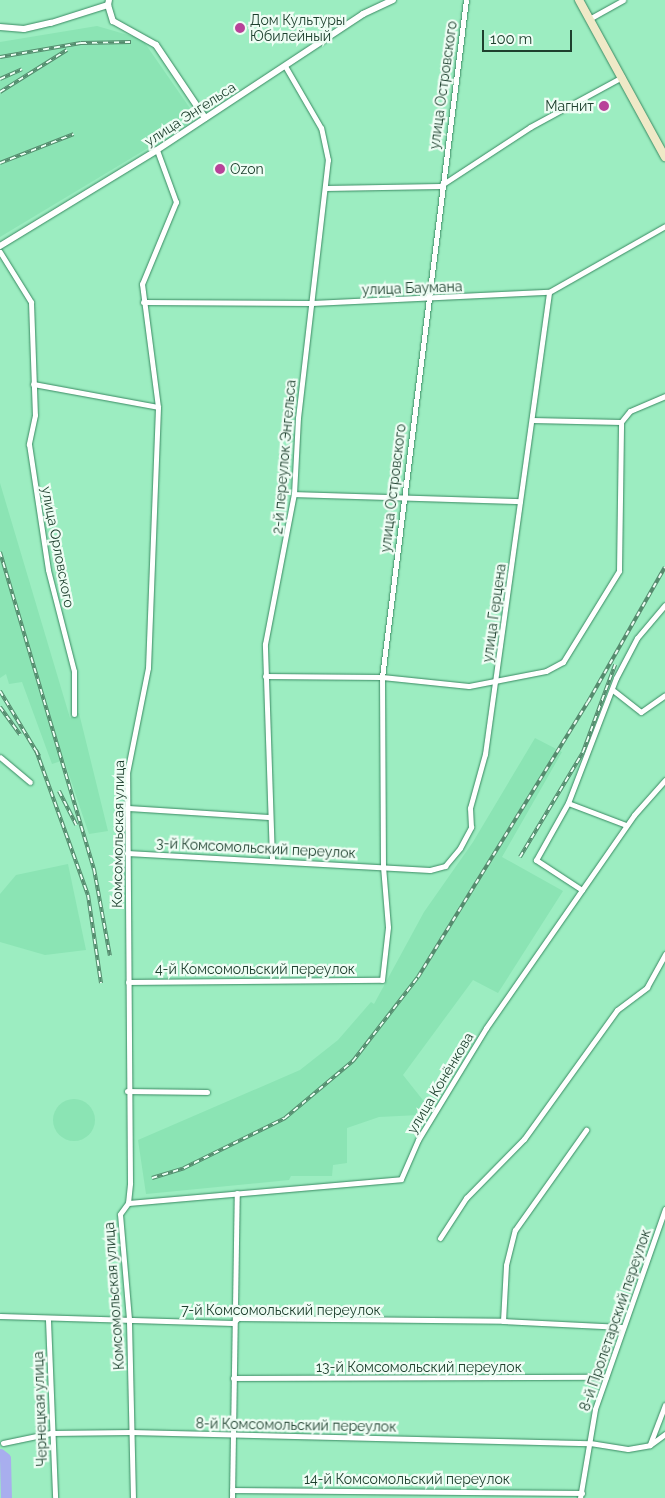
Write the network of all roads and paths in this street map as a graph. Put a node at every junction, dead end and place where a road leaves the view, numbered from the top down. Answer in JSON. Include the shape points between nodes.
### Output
{"nodes":[{"id":1,"x":393,"y":0,"type":"edge"},
{"id":2,"x":466,"y":0,"type":"edge"},
{"id":3,"x":579,"y":0,"type":"edge"},
{"id":4,"x":623,"y":0,"type":"edge"},
{"id":5,"x":108,"y":2,"type":"edge"},
{"id":6,"x":589,"y":19,"type":"junction"},
{"id":7,"x":0,"y":27,"type":"edge"},
{"id":8,"x":285,"y":66,"type":"junction"},
{"id":9,"x":622,"y":77,"type":"junction"},
{"id":10,"x":205,"y":118,"type":"junction"},
{"id":11,"x":157,"y":150,"type":"junction"},
{"id":12,"x":665,"y":156,"type":"edge"},
{"id":13,"x":440,"y":186,"type":"junction"},
{"id":14,"x":325,"y":188,"type":"junction"},
{"id":15,"x":665,"y":226,"type":"edge"},
{"id":16,"x":0,"y":246,"type":"edge"},
{"id":17,"x":0,"y":252,"type":"edge"},
{"id":18,"x":550,"y":292,"type":"junction"},
{"id":19,"x":427,"y":298,"type":"junction"},
{"id":20,"x":143,"y":302,"type":"junction"},
{"id":21,"x":312,"y":303,"type":"junction"},
{"id":22,"x":33,"y":384,"type":"junction"},
{"id":23,"x":665,"y":396,"type":"edge"},
{"id":24,"x":158,"y":406,"type":"junction"},
{"id":25,"x":532,"y":420,"type":"junction"},
{"id":26,"x":621,"y":422,"type":"junction"},
{"id":27,"x":294,"y":494,"type":"junction"},
{"id":28,"x":402,"y":496,"type":"junction"},
{"id":29,"x":520,"y":501,"type":"junction"},
{"id":30,"x":665,"y":605,"type":"edge"},
{"id":31,"x":265,"y":676,"type":"junction"},
{"id":32,"x":382,"y":677,"type":"junction"},
{"id":33,"x":496,"y":680,"type":"junction"},
{"id":34,"x":614,"y":691,"type":"junction"},
{"id":35,"x":665,"y":695,"type":"edge"},
{"id":36,"x":74,"y":714,"type":"dead end"},
{"id":37,"x":0,"y":757,"type":"edge"},
{"id":38,"x":665,"y":780,"type":"edge"},
{"id":39,"x":30,"y":782,"type":"dead end"},
{"id":40,"x":568,"y":803,"type":"junction"},
{"id":41,"x":127,"y":808,"type":"junction"},
{"id":42,"x":270,"y":817,"type":"junction"},
{"id":43,"x":626,"y":826,"type":"junction"},
{"id":44,"x":127,"y":853,"type":"junction"},
{"id":45,"x":272,"y":859,"type":"junction"},
{"id":46,"x":383,"y":866,"type":"junction"},
{"id":47,"x":582,"y":890,"type":"junction"},
{"id":48,"x":665,"y":954,"type":"edge"},
{"id":49,"x":382,"y":980,"type":"joint"},
{"id":50,"x":128,"y":982,"type":"junction"},
{"id":51,"x":127,"y":1092,"type":"junction"},
{"id":52,"x":207,"y":1092,"type":"dead end"},
{"id":53,"x":586,"y":1130,"type":"dead end"},
{"id":54,"x":237,"y":1193,"type":"junction"},
{"id":55,"x":128,"y":1204,"type":"junction"},
{"id":56,"x":665,"y":1209,"type":"edge"},
{"id":57,"x":440,"y":1238,"type":"dead end"},
{"id":58,"x":0,"y":1316,"type":"edge"},
{"id":59,"x":129,"y":1319,"type":"junction"},
{"id":60,"x":48,"y":1320,"type":"junction"},
{"id":61,"x":503,"y":1321,"type":"junction"},
{"id":62,"x":233,"y":1323,"type":"junction"},
{"id":63,"x":622,"y":1327,"type":"junction"},
{"id":64,"x":606,"y":1377,"type":"junction"},
{"id":65,"x":233,"y":1378,"type":"junction"},
{"id":66,"x":665,"y":1405,"type":"edge"},
{"id":67,"x":131,"y":1432,"type":"junction"},
{"id":68,"x":51,"y":1433,"type":"junction"},
{"id":69,"x":665,"y":1434,"type":"edge"},
{"id":70,"x":233,"y":1435,"type":"junction"},
{"id":71,"x":3,"y":1443,"type":"dead end"},
{"id":72,"x":590,"y":1443,"type":"junction"},
{"id":73,"x":650,"y":1445,"type":"junction"},
{"id":74,"x":232,"y":1490,"type":"junction"},
{"id":75,"x":581,"y":1495,"type":"edge"},
{"id":76,"x":55,"y":1498,"type":"edge"},
{"id":77,"x":133,"y":1498,"type":"edge"},
{"id":78,"x":232,"y":1498,"type":"edge"}],
"edges":[{"from":1,"to":8,"type":"street","name":"улица Энгельса"},
{"from":2,"to":13,"type":"street","name":"улица Островского"},
{"from":3,"to":6,"type":"main road"},
{"from":4,"to":6,"type":"street"},
{"from":5,"to":7,"type":"street","via":[[35,27]]},
{"from":5,"to":10,"type":"street","via":[[113,20],[156,45]]},
{"from":6,"to":9,"type":"main road"},
{"from":8,"to":10,"type":"street","name":"улица Энгельса"},
{"from":8,"to":14,"type":"street","name":"2-й переулок Энгельса","via":[[321,128],[328,160]]},
{"from":9,"to":12,"type":"main road"},
{"from":9,"to":13,"type":"street","via":[[530,127]]},
{"from":10,"to":11,"type":"street","name":"улица Энгельса"},
{"from":11,"to":16,"type":"street","name":"улица Энгельса"},
{"from":11,"to":20,"type":"street","name":"Комсомольская улица","via":[[176,202],[145,269]]},
{"from":13,"to":14,"type":"street"},
{"from":13,"to":19,"type":"street","name":"улица Островского"},
{"from":14,"to":21,"type":"street","name":"2-й переулок Энгельса"},
{"from":15,"to":18,"type":"street","name":"улица Баумана"},
{"from":17,"to":22,"type":"street","name":"улица Орловского","via":[[31,302]]},
{"from":18,"to":19,"type":"street","name":"улица Баумана"},
{"from":18,"to":25,"type":"street","name":"улица Герцена"},
{"from":19,"to":21,"type":"street","name":"улица Баумана"},
{"from":19,"to":28,"type":"street","name":"улица Островского"},
{"from":20,"to":21,"type":"street","name":"улица Баумана"},
{"from":20,"to":24,"type":"street","name":"Комсомольская улица"},
{"from":21,"to":27,"type":"street","name":"2-й переулок Энгельса"},
{"from":22,"to":24,"type":"street"},
{"from":22,"to":36,"type":"street","name":"улица Орловского","via":[[35,415],[29,444],[36,506],[74,671]]},
{"from":23,"to":26,"type":"street","via":[[630,411]]},
{"from":24,"to":41,"type":"street","name":"Комсомольская улица","via":[[148,668],[132,738]]},
{"from":25,"to":26,"type":"street"},
{"from":25,"to":29,"type":"street","name":"улица Герцена"},
{"from":26,"to":33,"type":"street","via":[[619,571],[564,662],[546,671]]},
{"from":27,"to":28,"type":"street"},
{"from":27,"to":31,"type":"street","name":"2-й переулок Энгельса","via":[[265,644]]},
{"from":28,"to":29,"type":"street"},
{"from":28,"to":32,"type":"street","name":"улица Островского"},
{"from":29,"to":33,"type":"street","name":"улица Герцена"},
{"from":30,"to":34,"type":"street","via":[[637,638]]},
{"from":31,"to":32,"type":"street"},
{"from":31,"to":42,"type":"street","name":"2-й переулок Энгельса"},
{"from":32,"to":33,"type":"street","via":[[469,686]]},
{"from":32,"to":46,"type":"street","name":"улица Островского"},
{"from":33,"to":46,"type":"street","name":"улица Герцена","via":[[485,754],[470,808],[471,827],[460,848],[444,866],[430,870]]},
{"from":34,"to":35,"type":"street","via":[[641,712]]},
{"from":34,"to":40,"type":"street"},
{"from":37,"to":39,"type":"street"},
{"from":38,"to":43,"type":"street","name":"улица Конёнкова"},
{"from":40,"to":43,"type":"street"},
{"from":40,"to":47,"type":"street","via":[[536,860]]},
{"from":41,"to":42,"type":"street"},
{"from":41,"to":44,"type":"street","name":"Комсомольская улица"},
{"from":42,"to":45,"type":"street","name":"2-й переулок Энгельса"},
{"from":43,"to":47,"type":"street","name":"улица Конёнкова"},
{"from":44,"to":45,"type":"street","name":"3-й Комсомольский переулок"},
{"from":44,"to":50,"type":"street","name":"Комсомольская улица"},
{"from":45,"to":46,"type":"street","name":"3-й Комсомольский переулок"},
{"from":46,"to":49,"type":"street","name":"улица Островского","via":[[388,927]]},
{"from":47,"to":54,"type":"street","name":"улица Конёнкова","via":[[472,1050],[418,1140],[401,1179]]},
{"from":48,"to":57,"type":"street","via":[[647,987],[617,1010],[524,1139],[466,1198]]},
{"from":49,"to":50,"type":"street","name":"4-й Комсомольский переулок"},
{"from":50,"to":51,"type":"street","name":"Комсомольская улица"},
{"from":51,"to":52,"type":"street"},
{"from":51,"to":55,"type":"street","name":"Комсомольская улица"},
{"from":53,"to":61,"type":"street","via":[[515,1230],[506,1265]]},
{"from":54,"to":55,"type":"street","name":"улица Конёнкова"},
{"from":54,"to":62,"type":"street"},
{"from":55,"to":59,"type":"street","name":"Комсомольская улица","via":[[120,1214]]},
{"from":56,"to":63,"type":"street","name":"8-й Пролетарский переулок"},
{"from":58,"to":60,"type":"street","name":"7-й Комсомольский переулок"},
{"from":59,"to":60,"type":"street","name":"7-й Комсомольский переулок"},
{"from":59,"to":62,"type":"street","name":"7-й Комсомольский переулок"},
{"from":59,"to":67,"type":"street","name":"Комсомольская улица"},
{"from":60,"to":68,"type":"street","name":"Чернецкая улица"},
{"from":61,"to":62,"type":"street","name":"7-й Комсомольский переулок","via":[[238,1318]]},
{"from":61,"to":63,"type":"street","name":"7-й Комсомольский переулок"},
{"from":62,"to":65,"type":"street"},
{"from":63,"to":64,"type":"street","name":"8-й Пролетарский переулок"},
{"from":64,"to":65,"type":"street","name":"13-й Комсомольский переулок"},
{"from":64,"to":72,"type":"street","name":"8-й Пролетарский переулок"},
{"from":65,"to":70,"type":"street"},
{"from":66,"to":73,"type":"street"},
{"from":67,"to":68,"type":"street","name":"8-й Комсомольский переулок"},
{"from":67,"to":70,"type":"street","name":"8-й Комсомольский переулок"},
{"from":67,"to":77,"type":"street","name":"Комсомольская улица"},
{"from":68,"to":71,"type":"street","name":"8-й Комсомольский переулок"},
{"from":68,"to":76,"type":"street","name":"Чернецкая улица"},
{"from":69,"to":73,"type":"street"},
{"from":70,"to":72,"type":"street","name":"8-й Комсомольский переулок"},
{"from":70,"to":74,"type":"street"},
{"from":72,"to":73,"type":"street","name":"8-й Комсомольский переулок","via":[[628,1449]]},
{"from":72,"to":75,"type":"street","name":"8-й Пролетарский переулок"},
{"from":74,"to":75,"type":"street","name":"14-й Комсомольский переулок"},
{"from":74,"to":78,"type":"street"}]}
